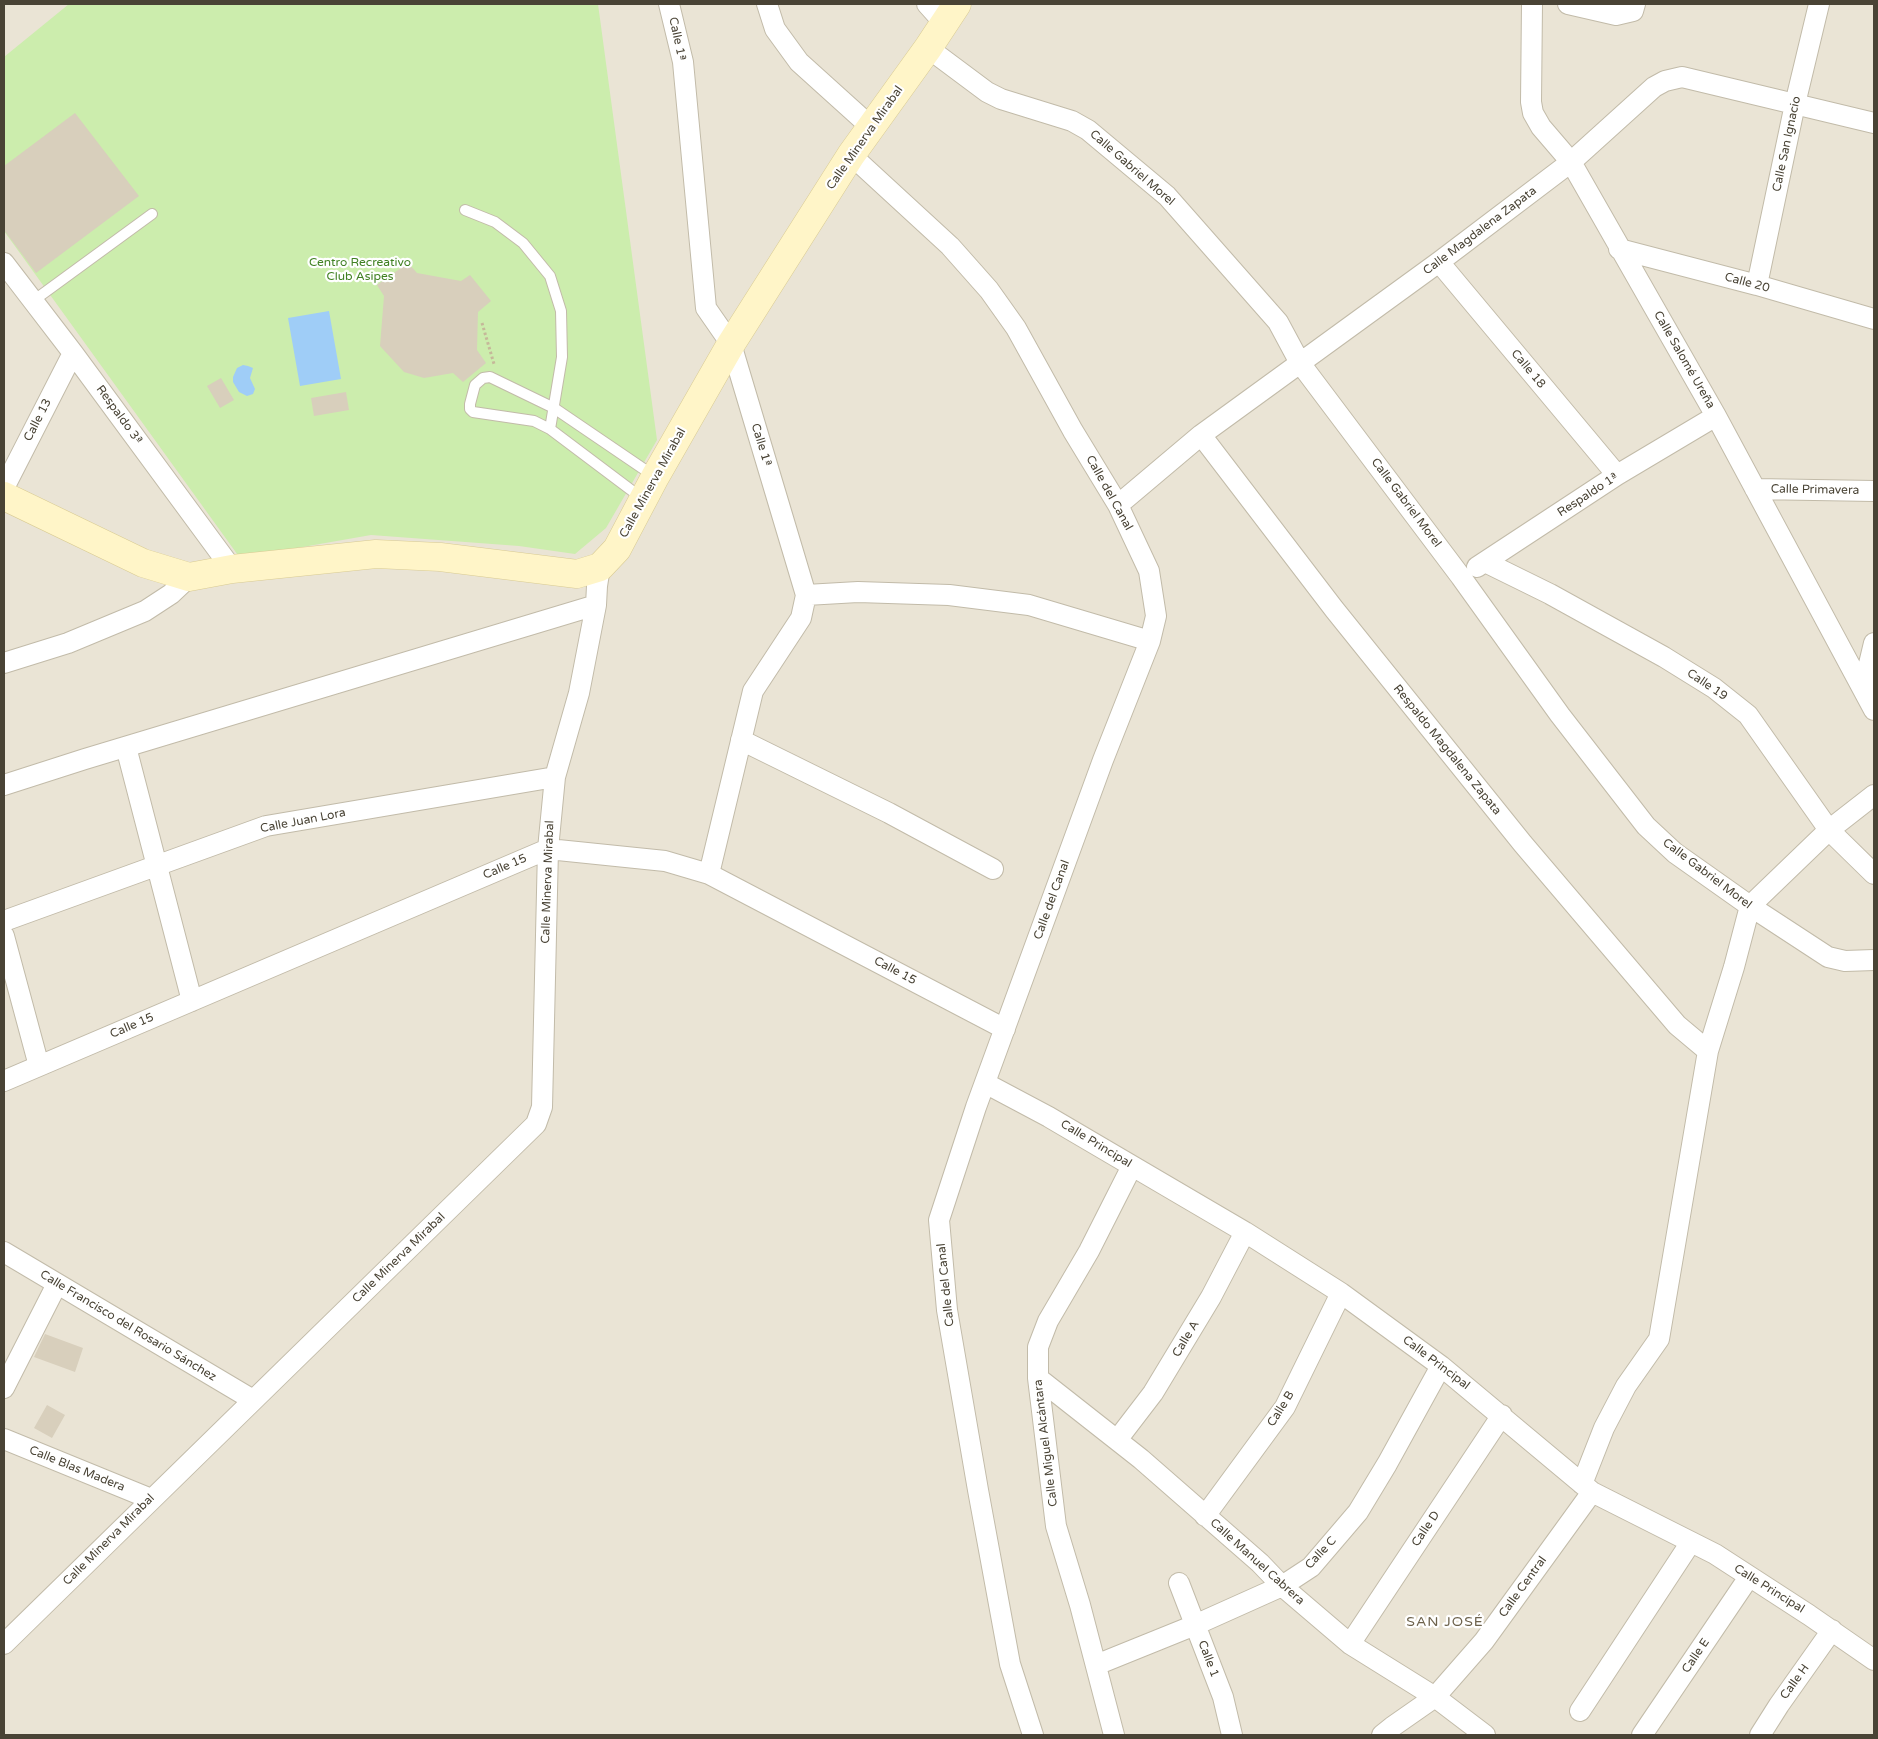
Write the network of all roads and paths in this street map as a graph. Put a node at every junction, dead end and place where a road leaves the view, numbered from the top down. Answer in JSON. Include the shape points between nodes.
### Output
{"nodes":[{"id":1,"x":669,"y":4,"type":"edge"},
{"id":2,"x":767,"y":4,"type":"edge"},
{"id":3,"x":1532,"y":4,"type":"edge"},
{"id":4,"x":1568,"y":4,"type":"edge"},
{"id":5,"x":1635,"y":4,"type":"edge"},
{"id":6,"x":1815,"y":5,"type":"edge"},
{"id":7,"x":943,"y":10,"type":"edge"},
{"id":8,"x":928,"y":48,"type":"junction"},
{"id":9,"x":1795,"y":104,"type":"junction"},
{"id":10,"x":1874,"y":123,"type":"edge"},
{"id":11,"x":871,"y":127,"type":"junction"},
{"id":12,"x":851,"y":155,"type":"junction"},
{"id":13,"x":1571,"y":162,"type":"junction"},
{"id":14,"x":465,"y":210,"type":"dead end"},
{"id":15,"x":152,"y":214,"type":"dead end"},
{"id":16,"x":1619,"y":249,"type":"junction"},
{"id":17,"x":1439,"y":262,"type":"junction"},
{"id":18,"x":4,"y":263,"type":"edge"},
{"id":19,"x":1757,"y":285,"type":"junction"},
{"id":20,"x":33,"y":301,"type":"junction"},
{"id":21,"x":1874,"y":319,"type":"edge"},
{"id":22,"x":482,"y":323,"type":"dead end"},
{"id":23,"x":731,"y":344,"type":"junction"},
{"id":24,"x":72,"y":353,"type":"junction"},
{"id":25,"x":1300,"y":363,"type":"junction"},
{"id":26,"x":498,"y":379,"type":"junction"},
{"id":27,"x":554,"y":408,"type":"junction"},
{"id":28,"x":1716,"y":416,"type":"junction"},
{"id":29,"x":550,"y":429,"type":"junction"},
{"id":30,"x":1201,"y":435,"type":"junction"},
{"id":31,"x":1617,"y":475,"type":"junction"},
{"id":32,"x":4,"y":488,"type":"edge"},
{"id":33,"x":649,"y":488,"type":"junction"},
{"id":34,"x":1755,"y":488,"type":"junction"},
{"id":35,"x":1874,"y":491,"type":"edge"},
{"id":36,"x":4,"y":496,"type":"edge"},
{"id":37,"x":1118,"y":505,"type":"junction"},
{"id":38,"x":1485,"y":562,"type":"junction"},
{"id":39,"x":600,"y":567,"type":"junction"},
{"id":40,"x":232,"y":569,"type":"junction"},
{"id":41,"x":189,"y":577,"type":"junction"},
{"id":42,"x":1461,"y":577,"type":"junction"},
{"id":43,"x":806,"y":595,"type":"junction"},
{"id":44,"x":596,"y":605,"type":"junction"},
{"id":45,"x":1150,"y":641,"type":"junction"},
{"id":46,"x":1874,"y":643,"type":"edge"},
{"id":47,"x":4,"y":663,"type":"edge"},
{"id":48,"x":1863,"y":689,"type":"junction"},
{"id":49,"x":1874,"y":710,"type":"edge"},
{"id":50,"x":741,"y":740,"type":"junction"},
{"id":51,"x":126,"y":747,"type":"junction"},
{"id":52,"x":555,"y":777,"type":"junction"},
{"id":53,"x":4,"y":785,"type":"edge"},
{"id":54,"x":1874,"y":795,"type":"edge"},
{"id":55,"x":1829,"y":830,"type":"junction"},
{"id":56,"x":548,"y":849,"type":"junction"},
{"id":57,"x":158,"y":865,"type":"junction"},
{"id":58,"x":993,"y":869,"type":"dead end"},
{"id":59,"x":709,"y":874,"type":"junction"},
{"id":60,"x":1874,"y":874,"type":"edge"},
{"id":61,"x":1750,"y":906,"type":"junction"},
{"id":62,"x":4,"y":921,"type":"edge"},
{"id":63,"x":4,"y":936,"type":"edge"},
{"id":64,"x":1874,"y":960,"type":"edge"},
{"id":65,"x":192,"y":1001,"type":"junction"},
{"id":66,"x":1005,"y":1029,"type":"junction"},
{"id":67,"x":1708,"y":1051,"type":"junction"},
{"id":68,"x":39,"y":1066,"type":"junction"},
{"id":69,"x":4,"y":1081,"type":"edge"},
{"id":70,"x":985,"y":1083,"type":"junction"},
{"id":71,"x":1132,"y":1166,"type":"junction"},
{"id":72,"x":1245,"y":1232,"type":"junction"},
{"id":73,"x":4,"y":1252,"type":"edge"},
{"id":74,"x":57,"y":1284,"type":"junction"},
{"id":75,"x":1342,"y":1293,"type":"junction"},
{"id":76,"x":1441,"y":1366,"type":"junction"},
{"id":77,"x":1038,"y":1378,"type":"junction"},
{"id":78,"x":4,"y":1388,"type":"edge"},
{"id":79,"x":253,"y":1400,"type":"junction"},
{"id":80,"x":1502,"y":1415,"type":"junction"},
{"id":81,"x":4,"y":1439,"type":"edge"},
{"id":82,"x":1117,"y":1440,"type":"junction"},
{"id":83,"x":1587,"y":1488,"type":"junction"},
{"id":84,"x":151,"y":1499,"type":"junction"},
{"id":85,"x":1205,"y":1516,"type":"junction"},
{"id":86,"x":1691,"y":1542,"type":"junction"},
{"id":87,"x":1749,"y":1577,"type":"junction"},
{"id":88,"x":1179,"y":1584,"type":"dead end"},
{"id":89,"x":1282,"y":1586,"type":"junction"},
{"id":90,"x":1195,"y":1625,"type":"junction"},
{"id":91,"x":1832,"y":1630,"type":"junction"},
{"id":92,"x":4,"y":1644,"type":"edge"},
{"id":93,"x":1350,"y":1644,"type":"junction"},
{"id":94,"x":1874,"y":1660,"type":"edge"},
{"id":95,"x":1096,"y":1665,"type":"junction"},
{"id":96,"x":1434,"y":1697,"type":"junction"},
{"id":97,"x":1580,"y":1711,"type":"dead end"},
{"id":98,"x":1033,"y":1735,"type":"edge"},
{"id":99,"x":1114,"y":1735,"type":"edge"},
{"id":100,"x":1232,"y":1735,"type":"edge"},
{"id":101,"x":1382,"y":1735,"type":"edge"},
{"id":102,"x":1486,"y":1735,"type":"edge"},
{"id":103,"x":1642,"y":1735,"type":"edge"},
{"id":104,"x":1760,"y":1735,"type":"edge"}],
"edges":[{"from":1,"to":23,"type":"street","name":"Calle 1ª","via":[[683,62],[706,308]]},
{"from":2,"to":11,"type":"street","via":[[775,29],[799,62]]},
{"from":3,"to":13,"type":"street","name":"Calle Salomé Ureña","via":[[1532,108],[1541,127]]},
{"from":4,"to":5,"type":"street","via":[[1616,15],[1633,11]]},
{"from":6,"to":9,"type":"street","name":"Calle San Ignacio"},
{"from":7,"to":8,"type":"street","name":"Calle Minerva Mirabal"},
{"from":8,"to":11,"type":"street","name":"Calle Minerva Mirabal"},
{"from":8,"to":25,"type":"street","name":"Calle Gabriel Morel","via":[[1001,100],[1072,121],[1088,130],[1167,196],[1278,322]]},
{"from":9,"to":10,"type":"street","name":"Calle Magdalena Zapata"},
{"from":9,"to":13,"type":"street","name":"Calle Magdalena Zapata","via":[[1682,77],[1665,80]]},
{"from":9,"to":19,"type":"street","name":"Calle San Ignacio"},
{"from":11,"to":12,"type":"street","name":"Calle Minerva Mirabal"},
{"from":12,"to":23,"type":"street","name":"Calle Minerva Mirabal"},
{"from":12,"to":37,"type":"street","name":"Calle del Canal","via":[[950,246],[989,290],[1016,328]]},
{"from":13,"to":16,"type":"street","name":"Calle Salomé Ureña"},
{"from":13,"to":17,"type":"street","name":"Calle Magdalena Zapata"},
{"from":14,"to":27,"type":"lane","via":[[495,222],[523,243],[550,276],[561,311],[562,357]]},
{"from":15,"to":20,"type":"lane"},
{"from":16,"to":19,"type":"street","name":"Calle 20"},
{"from":16,"to":28,"type":"street","name":"Calle Salomé Ureña"},
{"from":17,"to":25,"type":"street","name":"Calle Magdalena Zapata"},
{"from":17,"to":31,"type":"street","name":"Calle 18"},
{"from":18,"to":20,"type":"street","name":"Respaldo 3ª"},
{"from":19,"to":21,"type":"street","name":"Calle 20"},
{"from":20,"to":24,"type":"street","name":"Respaldo 3ª"},
{"from":22,"to":26,"type":"path"},
{"from":23,"to":33,"type":"street","name":"Calle Minerva Mirabal"},
{"from":23,"to":43,"type":"street","name":"Calle 1ª"},
{"from":24,"to":32,"type":"street","name":"Calle 13"},
{"from":24,"to":40,"type":"street","name":"Respaldo 3ª"},
{"from":25,"to":30,"type":"street","name":"Calle Magdalena Zapata"},
{"from":25,"to":42,"type":"street","name":"Calle Gabriel Morel"},
{"from":26,"to":27,"type":"lane"},
{"from":26,"to":29,"type":"lane","via":[[483,378],[475,385],[470,404],[473,412],[534,421]]},
{"from":27,"to":29,"type":"lane"},
{"from":27,"to":33,"type":"lane"},
{"from":28,"to":31,"type":"street","name":"Respaldo 1ª"},
{"from":28,"to":34,"type":"street","name":"Calle Salomé Ureña"},
{"from":29,"to":33,"type":"lane"},
{"from":30,"to":37,"type":"street","name":"Calle Magdalena Zapata"},
{"from":30,"to":67,"type":"street","name":"Respaldo Magdalena Zapata","via":[[1523,844],[1677,1025]]},
{"from":31,"to":38,"type":"street","name":"Respaldo 1ª"},
{"from":33,"to":39,"type":"street","name":"Calle Minerva Mirabal","via":[[617,549]]},
{"from":34,"to":35,"type":"street","name":"Calle Primavera"},
{"from":34,"to":48,"type":"street","name":"Calle Salomé Ureña"},
{"from":36,"to":41,"type":"street","via":[[143,563]]},
{"from":37,"to":45,"type":"street","name":"Calle del Canal","via":[[1148,571],[1156,616]]},
{"from":38,"to":42,"type":"street","name":"Respaldo 1ª"},
{"from":38,"to":55,"type":"street","name":"Calle 19","via":[[1550,594],[1714,688],[1748,715]]},
{"from":39,"to":40,"type":"street","via":[[577,574],[440,557],[376,554]]},
{"from":39,"to":44,"type":"street","name":"Calle Minerva Mirabal"},
{"from":40,"to":41,"type":"street"},
{"from":41,"to":47,"type":"street","via":[[145,611],[68,643]]},
{"from":42,"to":61,"type":"street","name":"Calle Gabriel Morel","via":[[1560,715],[1646,826],[1674,853]]},
{"from":43,"to":45,"type":"street","via":[[858,592],[950,595],[1029,605]]},
{"from":43,"to":50,"type":"street","via":[[801,618],[752,691]]},
{"from":44,"to":51,"type":"street"},
{"from":44,"to":52,"type":"street","name":"Calle Minerva Mirabal","via":[[578,693]]},
{"from":45,"to":66,"type":"street","name":"Calle del Canal"},
{"from":46,"to":48,"type":"street"},
{"from":48,"to":49,"type":"street","name":"Calle Salomé Ureña"},
{"from":50,"to":58,"type":"street"},
{"from":50,"to":59,"type":"street"},
{"from":51,"to":53,"type":"street"},
{"from":51,"to":57,"type":"street"},
{"from":52,"to":56,"type":"street","name":"Calle Minerva Mirabal"},
{"from":52,"to":57,"type":"street","name":"Calle Juan Lora","via":[[266,826]]},
{"from":54,"to":55,"type":"street"},
{"from":55,"to":60,"type":"street","name":"Calle 19"},
{"from":55,"to":61,"type":"street"},
{"from":56,"to":59,"type":"street","name":"Calle 15","via":[[665,862]]},
{"from":56,"to":65,"type":"street","name":"Calle 15"},
{"from":56,"to":79,"type":"street","name":"Calle Minerva Mirabal","via":[[542,1107],[536,1124]]},
{"from":57,"to":62,"type":"street","name":"Calle Juan Lora"},
{"from":57,"to":65,"type":"street"},
{"from":59,"to":66,"type":"street","name":"Calle 15"},
{"from":61,"to":64,"type":"street","name":"Calle Gabriel Morel","via":[[1828,957],[1845,962]]},
{"from":61,"to":67,"type":"street","name":"Calle Central"},
{"from":63,"to":68,"type":"street"},
{"from":65,"to":68,"type":"street","name":"Calle 15"},
{"from":66,"to":70,"type":"street","name":"Calle del Canal"},
{"from":67,"to":83,"type":"street","name":"Calle Central","via":[[1659,1339],[1626,1386],[1593,1452]]},
{"from":68,"to":69,"type":"street","name":"Calle 15"},
{"from":70,"to":71,"type":"street","name":"Calle Principal","via":[[1049,1116]]},
{"from":70,"to":98,"type":"street","name":"Calle del Canal","via":[[939,1220],[947,1310],[980,1500],[1010,1664]]},
{"from":71,"to":72,"type":"street","name":"Calle Principal"},
{"from":71,"to":77,"type":"street","name":"Calle Miguel Alcántara","via":[[1089,1251],[1048,1321],[1038,1347]]},
{"from":72,"to":75,"type":"street","name":"Calle Principal"},
{"from":72,"to":82,"type":"street","name":"Calle A","via":[[1163,1377]]},
{"from":73,"to":74,"type":"street","name":"Calle Francisco del Rosario Sánchez"},
{"from":74,"to":78,"type":"street"},
{"from":74,"to":79,"type":"street","name":"Calle Francisco del Rosario Sánchez"},
{"from":75,"to":76,"type":"street","name":"Calle Principal"},
{"from":75,"to":85,"type":"street","name":"Calle B","via":[[1285,1407]]},
{"from":76,"to":80,"type":"street","name":"Calle Principal"},
{"from":76,"to":89,"type":"street","name":"Calle C","via":[[1358,1512],[1311,1567]]},
{"from":77,"to":82,"type":"street","name":"Calle Manuel Cabrera"},
{"from":77,"to":95,"type":"street","name":"Calle Miguel Alcántara","via":[[1056,1526]]},
{"from":79,"to":84,"type":"street","name":"Calle Minerva Mirabal"},
{"from":80,"to":83,"type":"street","name":"Calle Principal"},
{"from":80,"to":93,"type":"street","name":"Calle D"},
{"from":81,"to":84,"type":"street","name":"Calle Blas Madera"},
{"from":82,"to":85,"type":"street","name":"Calle Manuel Cabrera"},
{"from":83,"to":86,"type":"street","name":"Calle Principal"},
{"from":83,"to":96,"type":"street","name":"Calle Central","via":[[1484,1641]]},
{"from":84,"to":92,"type":"street","name":"Calle Minerva Mirabal"},
{"from":85,"to":89,"type":"street","name":"Calle Manuel Cabrera","via":[[1260,1562]]},
{"from":86,"to":87,"type":"street","name":"Calle Principal"},
{"from":86,"to":97,"type":"street"},
{"from":87,"to":91,"type":"street","name":"Calle Principal"},
{"from":87,"to":103,"type":"street","name":"Calle E"},
{"from":88,"to":90,"type":"street","name":"Calle 1"},
{"from":89,"to":90,"type":"street","name":"Calle C"},
{"from":89,"to":93,"type":"street","name":"Calle Manuel Cabrera"},
{"from":90,"to":95,"type":"street","name":"Calle C"},
{"from":90,"to":100,"type":"street","name":"Calle 1","via":[[1223,1697]]},
{"from":91,"to":94,"type":"street","name":"Calle Principal"},
{"from":91,"to":104,"type":"street","name":"Calle H"},
{"from":93,"to":96,"type":"street","name":"Calle Manuel Cabrera"},
{"from":95,"to":99,"type":"street","name":"Calle Miguel Alcántara"},
{"from":96,"to":101,"type":"street","name":"Calle Central"},
{"from":96,"to":102,"type":"street","name":"Calle Manuel Cabrera"}]}
